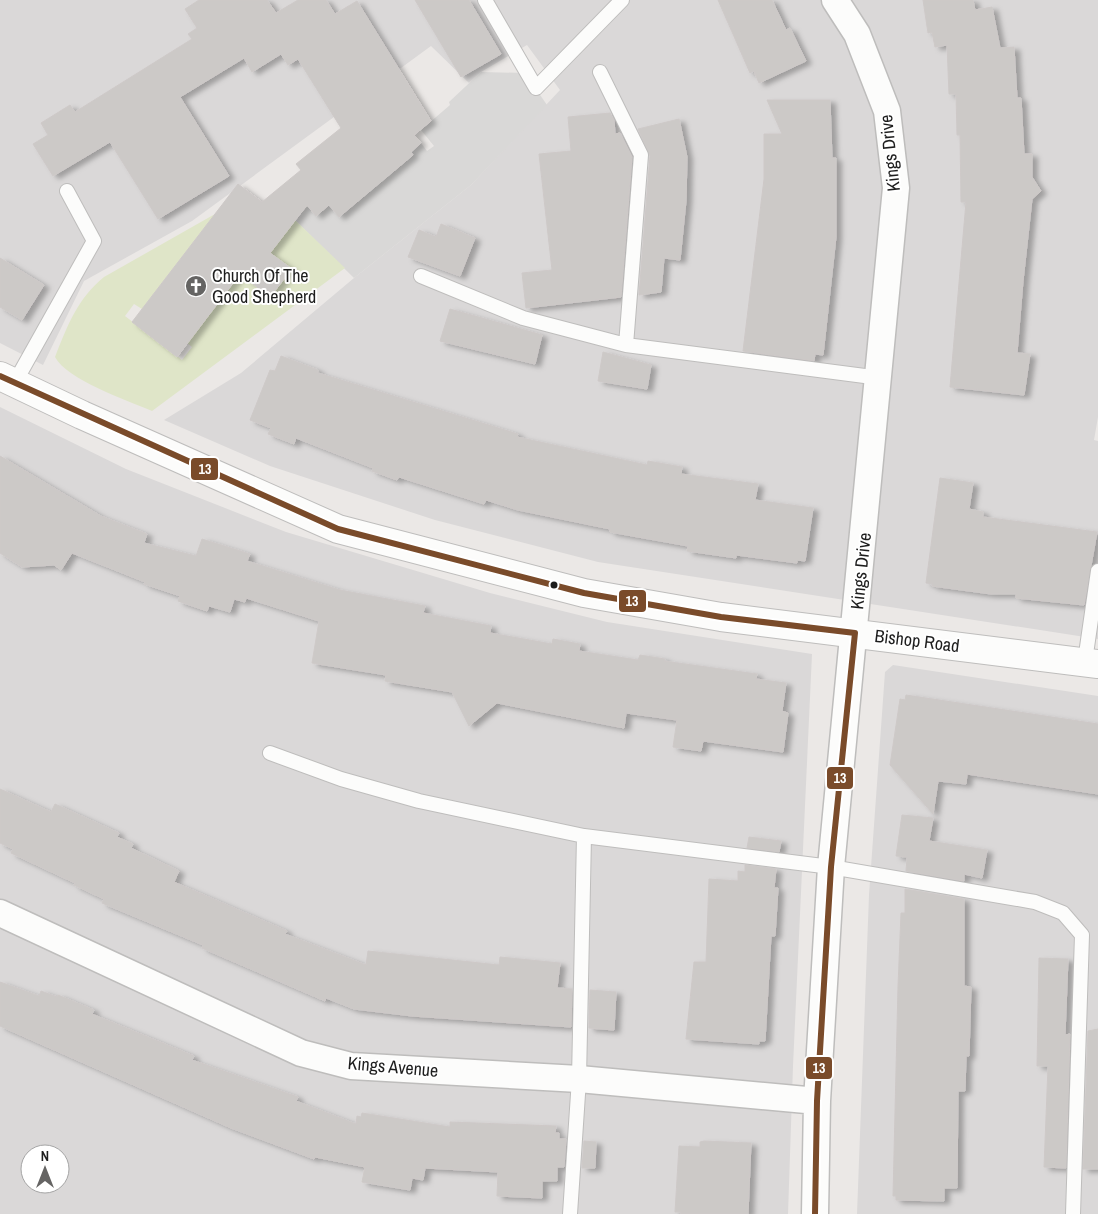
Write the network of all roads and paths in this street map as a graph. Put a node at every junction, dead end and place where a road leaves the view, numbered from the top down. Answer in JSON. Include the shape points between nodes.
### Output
{"nodes":[{"id":1,"x":485,"y":0,"type":"edge"},
{"id":2,"x":622,"y":0,"type":"edge"},
{"id":3,"x":835,"y":0,"type":"edge"},
{"id":4,"x":600,"y":72,"type":"dead end"},
{"id":5,"x":67,"y":191,"type":"dead end"},
{"id":6,"x":421,"y":276,"type":"dead end"},
{"id":7,"x":626,"y":345,"type":"junction"},
{"id":8,"x":880,"y":378,"type":"junction"},
{"id":9,"x":7,"y":380,"type":"edge"},
{"id":10,"x":1098,"y":571,"type":"edge"},
{"id":11,"x":855,"y":633,"type":"junction"},
{"id":12,"x":1091,"y":662,"type":"edge"},
{"id":13,"x":270,"y":753,"type":"dead end"},
{"id":14,"x":584,"y":836,"type":"junction"},
{"id":15,"x":831,"y":867,"type":"junction"},
{"id":16,"x":0,"y":914,"type":"edge"},
{"id":17,"x":579,"y":1079,"type":"junction"},
{"id":18,"x":817,"y":1101,"type":"junction"},
{"id":19,"x":570,"y":1214,"type":"edge"},
{"id":20,"x":816,"y":1214,"type":"edge"},
{"id":21,"x":1073,"y":1214,"type":"edge"}],
"edges":[{"from":1,"to":2,"type":"lane","via":[[536,88]]},
{"from":3,"to":8,"type":"street","name":"Kings Drive","via":[[857,34],[887,111],[896,188]]},
{"from":4,"to":7,"type":"lane","via":[[641,155]]},
{"from":5,"to":9,"type":"lane","via":[[94,241]]},
{"from":6,"to":7,"type":"lane","via":[[523,318]]},
{"from":7,"to":8,"type":"lane"},
{"from":8,"to":11,"type":"street","name":"Kings Drive"},
{"from":9,"to":11,"type":"street","name":"Bishop Road","via":[[338,529],[584,593],[721,617]]},
{"from":10,"to":12,"type":"lane"},
{"from":11,"to":12,"type":"street","name":"Bishop Road"},
{"from":11,"to":15,"type":"street","name":"Kings Drive"},
{"from":13,"to":14,"type":"lane","via":[[341,780],[419,801]]},
{"from":14,"to":15,"type":"lane"},
{"from":14,"to":17,"type":"lane"},
{"from":15,"to":18,"type":"street","name":"Kings Drive"},
{"from":15,"to":21,"type":"lane","via":[[1035,902],[1063,913],[1082,935]]},
{"from":16,"to":17,"type":"street","name":"Kings Avenue","via":[[301,1053],[351,1066]]},
{"from":17,"to":18,"type":"street","name":"Kings Avenue"},
{"from":17,"to":19,"type":"lane"},
{"from":18,"to":20,"type":"street","name":"Kings Drive"}]}
